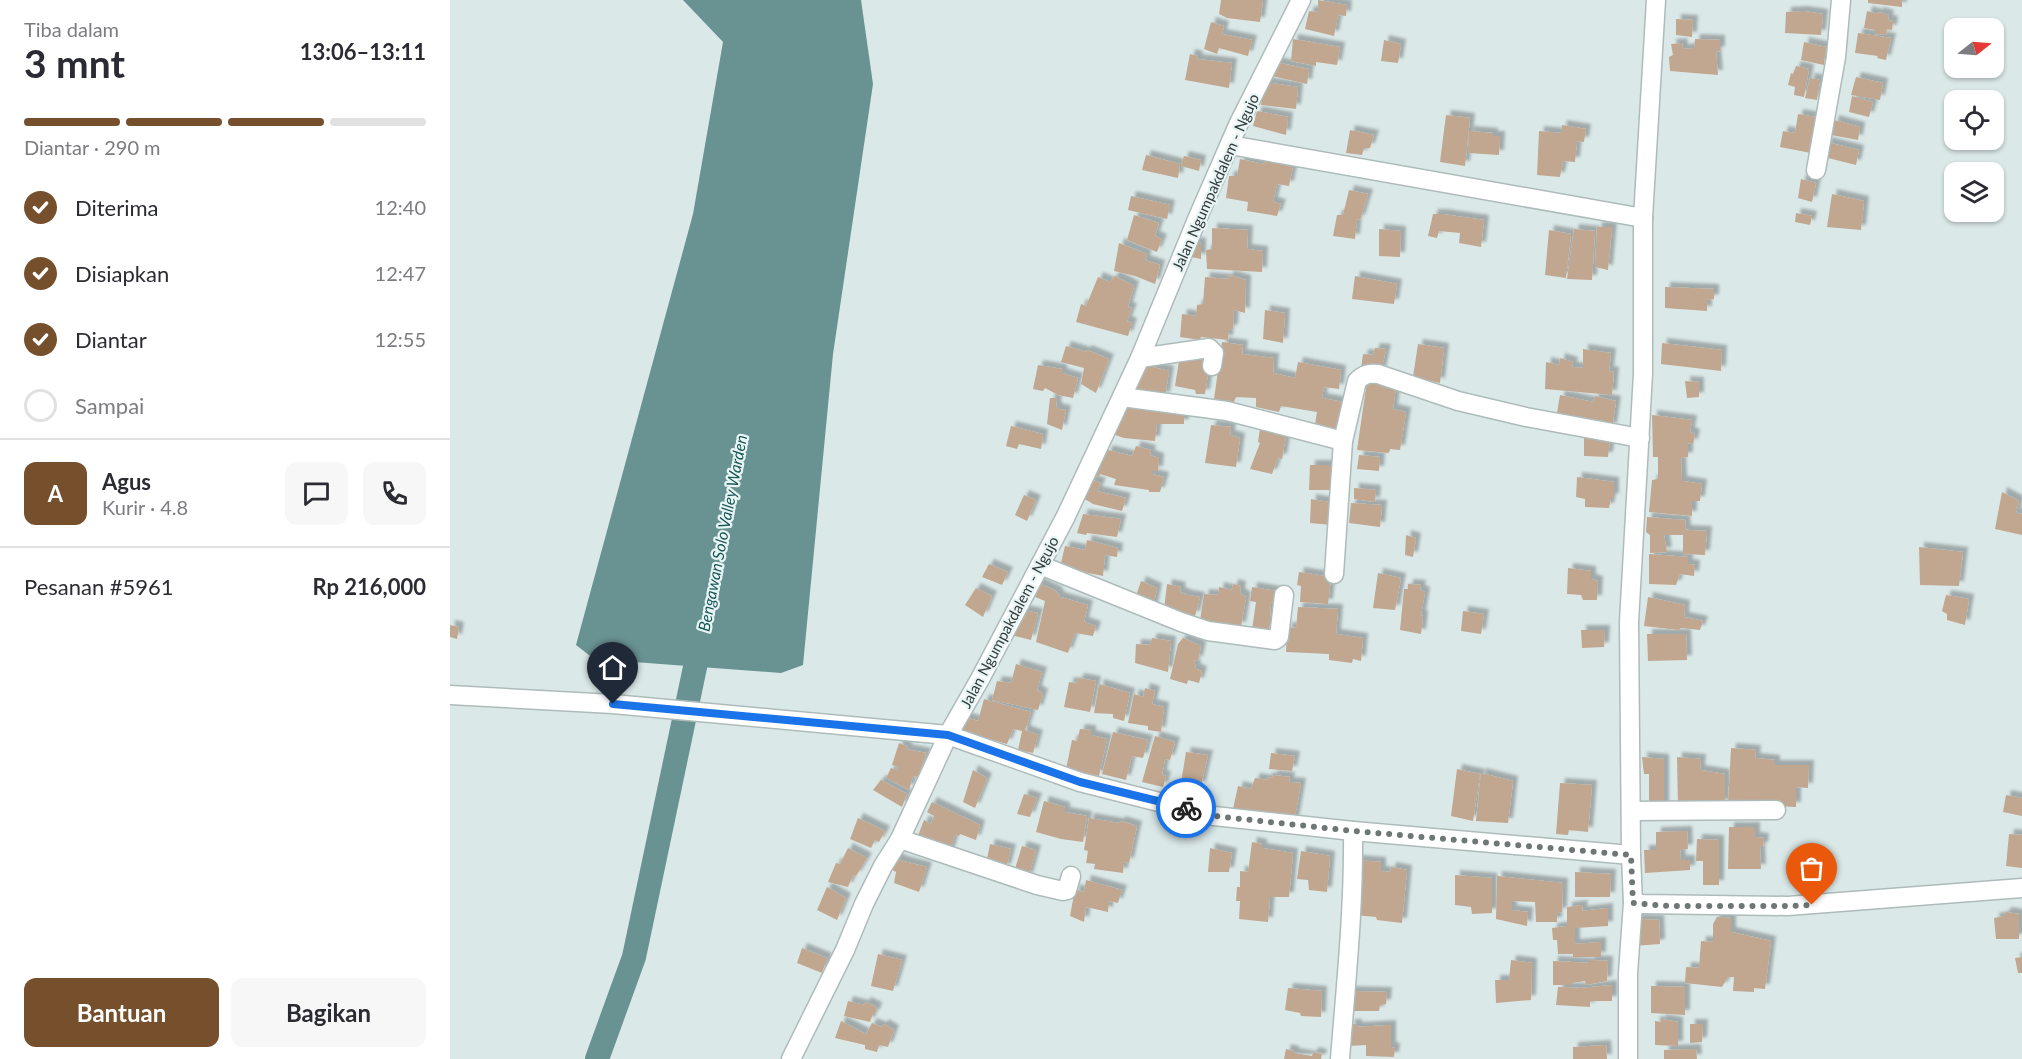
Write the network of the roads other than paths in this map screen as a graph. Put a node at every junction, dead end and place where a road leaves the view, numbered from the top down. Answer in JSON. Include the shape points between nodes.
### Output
{"nodes":[{"id":1,"x":1301,"y":0,"type":"edge"},
{"id":2,"x":1656,"y":0,"type":"edge"},
{"id":3,"x":1841,"y":0,"type":"edge"},
{"id":4,"x":1230,"y":145,"type":"junction"},
{"id":5,"x":1816,"y":170,"type":"dead end"},
{"id":6,"x":1643,"y":218,"type":"junction"},
{"id":7,"x":1140,"y":358,"type":"junction"},
{"id":8,"x":1212,"y":366,"type":"dead end"},
{"id":9,"x":1122,"y":397,"type":"junction"},
{"id":10,"x":1640,"y":438,"type":"junction"},
{"id":11,"x":1343,"y":441,"type":"junction"},
{"id":12,"x":1040,"y":565,"type":"junction"},
{"id":13,"x":1335,"y":574,"type":"dead end"},
{"id":14,"x":1284,"y":595,"type":"dead end"},
{"id":15,"x":450,"y":694,"type":"edge"},
{"id":16,"x":948,"y":735,"type":"junction"},
{"id":17,"x":1776,"y":810,"type":"dead end"},
{"id":18,"x":1631,"y":812,"type":"junction"},
{"id":19,"x":1353,"y":831,"type":"junction"},
{"id":20,"x":900,"y":839,"type":"junction"},
{"id":21,"x":1631,"y":855,"type":"junction"},
{"id":22,"x":1071,"y":876,"type":"dead end"},
{"id":23,"x":2022,"y":888,"type":"edge"},
{"id":24,"x":1633,"y":903,"type":"junction"},
{"id":25,"x":792,"y":1059,"type":"edge"},
{"id":26,"x":1340,"y":1059,"type":"edge"},
{"id":27,"x":1628,"y":1059,"type":"edge"}],
"edges":[{"from":1,"to":4,"type":"street","name":"Jalan Ngumpakdalem - Ngujo"},
{"from":2,"to":6,"type":"street"},
{"from":3,"to":5,"type":"street","via":[[1836,57]]},
{"from":4,"to":6,"type":"street"},
{"from":4,"to":7,"type":"street","name":"Jalan Ngumpakdalem - Ngujo"},
{"from":6,"to":10,"type":"street"},
{"from":7,"to":8,"type":"street","via":[[1209,348],[1214,353]]},
{"from":7,"to":9,"type":"street","name":"Jalan Ngumpakdalem - Ngujo"},
{"from":9,"to":11,"type":"street","via":[[1227,411]]},
{"from":9,"to":12,"type":"street","name":"Jalan Ngumpakdalem - Ngujo"},
{"from":10,"to":11,"type":"street","via":[[1515,415],[1370,374],[1358,381]]},
{"from":10,"to":18,"type":"street","via":[[1629,622]]},
{"from":11,"to":13,"type":"street"},
{"from":12,"to":14,"type":"street","via":[[1181,622],[1251,638],[1279,637]]},
{"from":12,"to":16,"type":"street","name":"Jalan Ngumpakdalem - Ngujo"},
{"from":15,"to":16,"type":"street","via":[[613,704]]},
{"from":16,"to":19,"type":"street","via":[[1080,782],[1214,816]]},
{"from":16,"to":20,"type":"street","name":"Jalan Ngumpakdalem - Ngujo"},
{"from":17,"to":18,"type":"street"},
{"from":18,"to":21,"type":"street"},
{"from":19,"to":21,"type":"street"},
{"from":19,"to":26,"type":"street","via":[[1350,945]]},
{"from":20,"to":22,"type":"street","via":[[1055,890],[1067,890]]},
{"from":20,"to":25,"type":"street","name":"Jalan Ngumpakdalem - Ngujo","via":[[864,904]]},
{"from":21,"to":24,"type":"street"},
{"from":23,"to":24,"type":"street","via":[[1788,906]]},
{"from":24,"to":27,"type":"street"}]}
